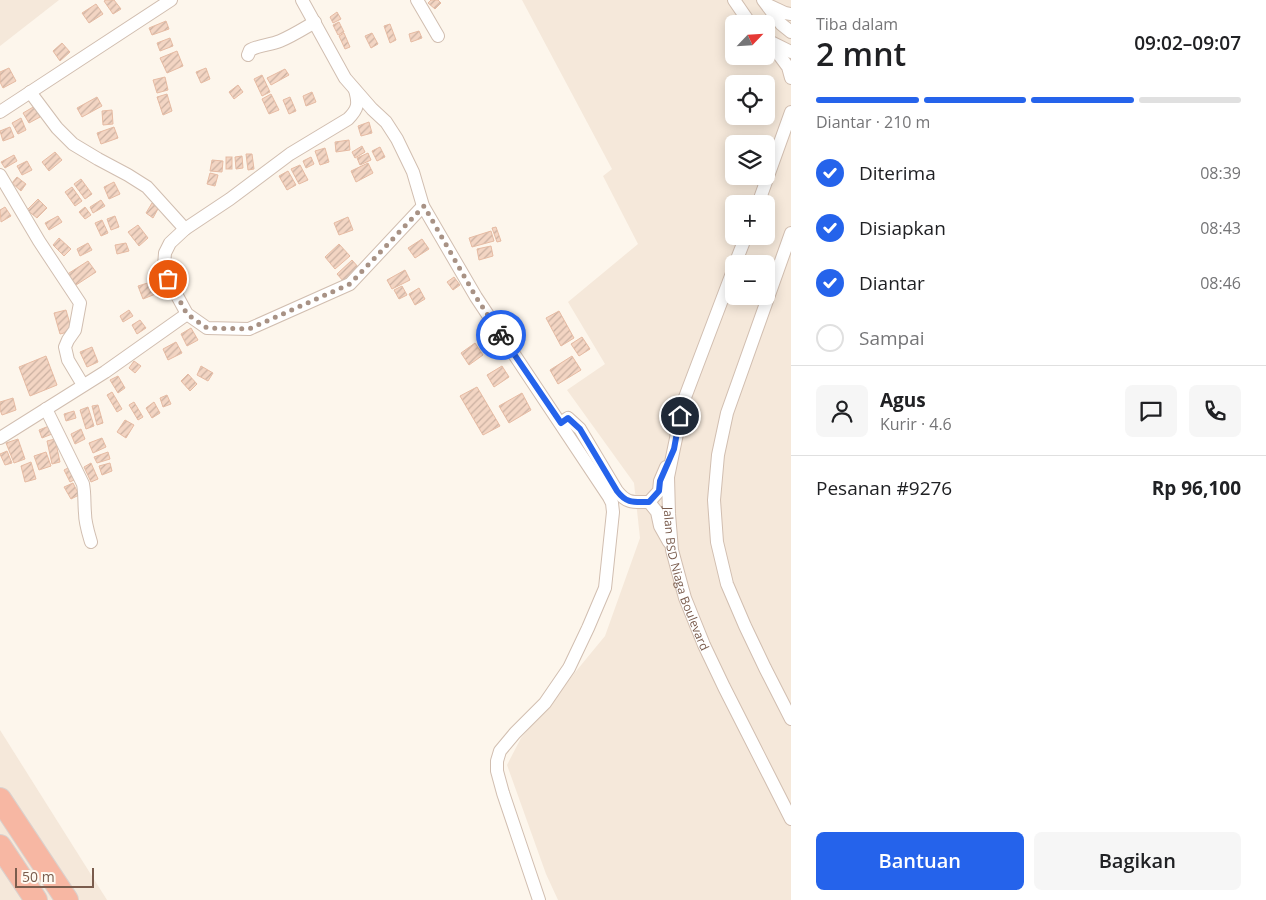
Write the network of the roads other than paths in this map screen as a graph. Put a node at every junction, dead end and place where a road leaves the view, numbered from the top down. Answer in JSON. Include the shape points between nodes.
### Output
{"nodes":[{"id":1,"x":171,"y":0,"type":"edge"},
{"id":2,"x":302,"y":0,"type":"edge"},
{"id":3,"x":417,"y":0,"type":"edge"},
{"id":4,"x":734,"y":0,"type":"edge"},
{"id":5,"x":764,"y":2,"type":"edge"},
{"id":6,"x":791,"y":14,"type":"edge"},
{"id":7,"x":744,"y":15,"type":"edge"},
{"id":8,"x":315,"y":22,"type":"junction"},
{"id":9,"x":791,"y":32,"type":"edge"},
{"id":10,"x":438,"y":36,"type":"dead end"},
{"id":11,"x":775,"y":43,"type":"edge"},
{"id":12,"x":775,"y":50,"type":"edge"},
{"id":13,"x":791,"y":52,"type":"edge"},
{"id":14,"x":248,"y":54,"type":"dead end"},
{"id":15,"x":791,"y":78,"type":"edge"},
{"id":16,"x":355,"y":90,"type":"junction"},
{"id":17,"x":30,"y":92,"type":"junction"},
{"id":18,"x":791,"y":111,"type":"edge"},
{"id":19,"x":0,"y":112,"type":"edge"},
{"id":20,"x":0,"y":175,"type":"edge"},
{"id":21,"x":761,"y":195,"type":"edge"},
{"id":22,"x":424,"y":206,"type":"junction"},
{"id":23,"x":185,"y":229,"type":"junction"},
{"id":24,"x":791,"y":233,"type":"edge"},
{"id":25,"x":725,"y":292,"type":"edge"},
{"id":26,"x":187,"y":314,"type":"junction"},
{"id":27,"x":84,"y":385,"type":"junction"},
{"id":28,"x":46,"y":409,"type":"junction"},
{"id":29,"x":561,"y":423,"type":"junction"},
{"id":30,"x":0,"y":438,"type":"edge"},
{"id":31,"x":674,"y":449,"type":"junction"},
{"id":32,"x":649,"y":502,"type":"junction"},
{"id":33,"x":91,"y":542,"type":"dead end"},
{"id":34,"x":672,"y":550,"type":"junction"},
{"id":35,"x":791,"y":719,"type":"edge"},
{"id":36,"x":0,"y":799,"type":"edge"},
{"id":37,"x":791,"y":819,"type":"edge"},
{"id":38,"x":0,"y":846,"type":"edge"},
{"id":39,"x":36,"y":900,"type":"edge"},
{"id":40,"x":67,"y":900,"type":"edge"},
{"id":41,"x":539,"y":900,"type":"edge"}],
"edges":[{"from":1,"to":17,"type":"street"},
{"from":2,"to":8,"type":"street"},
{"from":3,"to":10,"type":"street"},
{"from":4,"to":7,"type":"street"},
{"from":5,"to":6,"type":"street"},
{"from":5,"to":9,"type":"street"},
{"from":8,"to":14,"type":"street","via":[[278,42],[258,46]]},
{"from":8,"to":16,"type":"street","via":[[345,78]]},
{"from":11,"to":13,"type":"street"},
{"from":12,"to":15,"type":"street","via":[[788,67]]},
{"from":16,"to":22,"type":"street","via":[[386,122],[397,139],[413,172]]},
{"from":16,"to":23,"type":"street","via":[[358,104],[348,119],[290,154]]},
{"from":17,"to":19,"type":"street"},
{"from":17,"to":23,"type":"street","via":[[73,144],[147,187]]},
{"from":18,"to":21,"type":"street"},
{"from":20,"to":27,"type":"street","via":[[80,303],[75,330],[65,347],[68,360]]},
{"from":22,"to":26,"type":"street","via":[[350,284],[249,329],[207,328]]},
{"from":22,"to":29,"type":"street","via":[[476,297]]},
{"from":23,"to":26,"type":"street","via":[[170,243],[165,252],[164,266]]},
{"from":24,"to":35,"type":"street","via":[[727,413],[718,455],[714,500],[716,542],[727,584]]},
{"from":25,"to":31,"type":"street","name":"Jalan BSD Niaga Boulevard","via":[[684,400]]},
{"from":26,"to":27,"type":"street"},
{"from":27,"to":28,"type":"street"},
{"from":28,"to":30,"type":"street"},
{"from":28,"to":33,"type":"street","via":[[83,484],[86,525]]},
{"from":29,"to":32,"type":"street","via":[[568,418],[580,429],[622,498],[630,502]]},
{"from":29,"to":41,"type":"street","via":[[609,497],[613,512],[605,588],[588,628],[569,668],[546,703],[515,733],[497,760],[501,786]]},
{"from":31,"to":32,"type":"street","via":[[659,491]]},
{"from":31,"to":34,"type":"street","name":"Jalan BSD Niaga Boulevard","via":[[668,477]]},
{"from":32,"to":34,"type":"street","via":[[657,512]]},
{"from":34,"to":37,"type":"street","name":"Jalan BSD Niaga Boulevard","via":[[685,598],[704,645]]},
{"from":36,"to":40,"type":"highway"},
{"from":38,"to":39,"type":"highway"}]}
